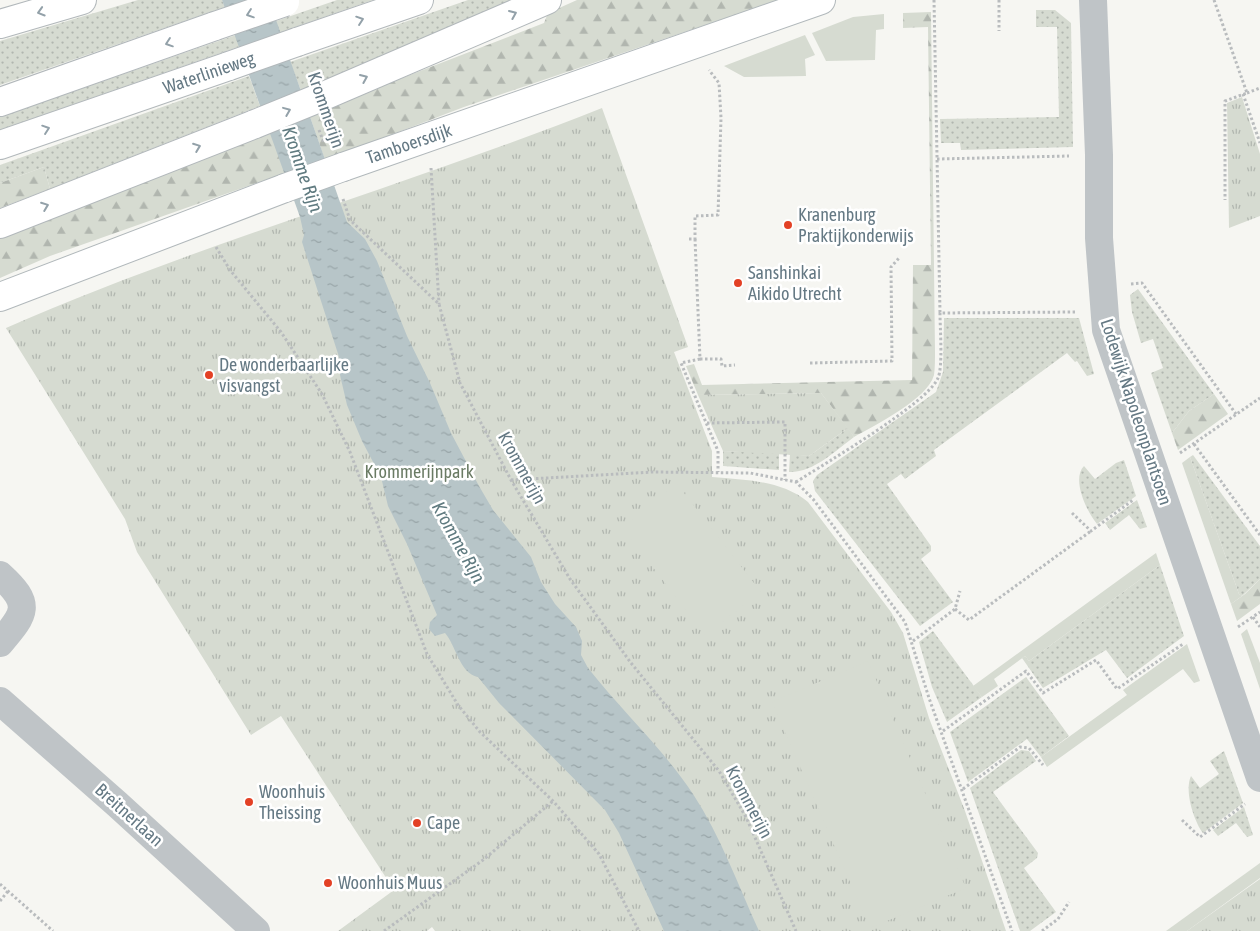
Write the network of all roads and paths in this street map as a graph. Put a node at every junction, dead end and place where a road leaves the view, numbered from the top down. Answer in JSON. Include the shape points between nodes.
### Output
{"nodes":[{"id":1,"x":82,"y":0,"type":"edge"},
{"id":2,"x":419,"y":0,"type":"edge"},
{"id":3,"x":547,"y":0,"type":"edge"},
{"id":4,"x":821,"y":0,"type":"edge"},
{"id":5,"x":934,"y":0,"type":"edge"},
{"id":6,"x":998,"y":0,"type":"edge"},
{"id":7,"x":1093,"y":0,"type":"edge"},
{"id":8,"x":1214,"y":0,"type":"edge"},
{"id":9,"x":287,"y":1,"type":"edge"},
{"id":10,"x":0,"y":24,"type":"edge"},
{"id":11,"x":999,"y":31,"type":"dead end"},
{"id":12,"x":691,"y":46,"type":"junction"},
{"id":13,"x":1260,"y":88,"type":"edge"},
{"id":14,"x":1245,"y":93,"type":"junction"},
{"id":15,"x":0,"y":102,"type":"edge"},
{"id":16,"x":318,"y":129,"type":"dead end"},
{"id":17,"x":421,"y":139,"type":"junction"},
{"id":18,"x":1260,"y":143,"type":"edge"},
{"id":19,"x":0,"y":145,"type":"edge"},
{"id":20,"x":325,"y":147,"type":"dead end"},
{"id":21,"x":1099,"y":156,"type":"junction"},
{"id":22,"x":937,"y":160,"type":"junction"},
{"id":23,"x":342,"y":180,"type":"junction"},
{"id":24,"x":1225,"y":200,"type":"dead end"},
{"id":25,"x":204,"y":218,"type":"junction"},
{"id":26,"x":0,"y":224,"type":"edge"},
{"id":27,"x":689,"y":239,"type":"dead end"},
{"id":28,"x":695,"y":239,"type":"junction"},
{"id":29,"x":900,"y":258,"type":"dead end"},
{"id":30,"x":0,"y":298,"type":"edge"},
{"id":31,"x":1102,"y":299,"type":"junction"},
{"id":32,"x":439,"y":304,"type":"junction"},
{"id":33,"x":940,"y":313,"type":"junction"},
{"id":34,"x":700,"y":359,"type":"junction"},
{"id":35,"x":810,"y":363,"type":"dead end"},
{"id":36,"x":735,"y":366,"type":"dead end"},
{"id":37,"x":1260,"y":398,"type":"edge"},
{"id":38,"x":1236,"y":414,"type":"junction"},
{"id":39,"x":707,"y":423,"type":"junction"},
{"id":40,"x":1194,"y":444,"type":"junction"},
{"id":41,"x":718,"y":472,"type":"junction"},
{"id":42,"x":1157,"y":477,"type":"junction"},
{"id":43,"x":511,"y":480,"type":"junction"},
{"id":44,"x":785,"y":480,"type":"junction"},
{"id":45,"x":796,"y":482,"type":"junction"},
{"id":46,"x":1072,"y":513,"type":"dead end"},
{"id":47,"x":1091,"y":530,"type":"junction"},
{"id":48,"x":1260,"y":535,"type":"edge"},
{"id":49,"x":0,"y":575,"type":"edge"},
{"id":50,"x":960,"y":591,"type":"dead end"},
{"id":51,"x":956,"y":609,"type":"junction"},
{"id":52,"x":1253,"y":617,"type":"dead end"},
{"id":53,"x":1208,"y":626,"type":"junction"},
{"id":54,"x":1260,"y":627,"type":"edge"},
{"id":55,"x":913,"y":641,"type":"junction"},
{"id":56,"x":0,"y":643,"type":"edge"},
{"id":57,"x":0,"y":701,"type":"edge"},
{"id":58,"x":943,"y":731,"type":"junction"},
{"id":59,"x":1042,"y":765,"type":"dead end"},
{"id":60,"x":963,"y":789,"type":"junction"},
{"id":61,"x":1256,"y":789,"type":"edge"},
{"id":62,"x":553,"y":801,"type":"junction"},
{"id":63,"x":1182,"y":820,"type":"dead end"},
{"id":64,"x":0,"y":884,"type":"edge"},
{"id":65,"x":8,"y":891,"type":"junction"},
{"id":66,"x":0,"y":901,"type":"edge"},
{"id":67,"x":1069,"y":902,"type":"dead end"},
{"id":68,"x":53,"y":931,"type":"edge"},
{"id":69,"x":256,"y":931,"type":"edge"},
{"id":70,"x":384,"y":931,"type":"edge"},
{"id":71,"x":639,"y":931,"type":"edge"},
{"id":72,"x":796,"y":931,"type":"edge"},
{"id":73,"x":1012,"y":931,"type":"edge"},
{"id":74,"x":1042,"y":931,"type":"edge"}],
"edges":[{"from":1,"to":10,"type":"main road","one_way":true},
{"from":19,"to":2,"type":"main road","name":"Waterlinieweg","one_way":true,"bridge":true},
{"from":26,"to":3,"type":"main road","one_way":true,"bridge":true,"via":[[319,98]]},
{"from":4,"to":12,"type":"main road","name":"Tamboersdijk"},
{"from":5,"to":22,"type":"path"},
{"from":6,"to":11,"type":"path"},
{"from":7,"to":21,"type":"street","name":"Lodewijk Napoleonplantsoen"},
{"from":8,"to":14,"type":"path"},
{"from":9,"to":15,"type":"main road","one_way":true,"bridge":true},
{"from":12,"to":17,"type":"main road","name":"Tamboersdijk"},
{"from":12,"to":28,"type":"path","via":[[719,83],[721,118],[718,215],[695,216]]},
{"from":13,"to":14,"type":"path"},
{"from":14,"to":18,"type":"path"},
{"from":14,"to":24,"type":"path","via":[[1225,101]]},
{"from":16,"to":20,"type":"path","name":"Krommerijn"},
{"from":17,"to":23,"type":"main road","name":"Tamboersdijk"},
{"from":17,"to":32,"type":"path","name":"Krommerijn","via":[[432,173]]},
{"from":21,"to":22,"type":"path"},
{"from":21,"to":31,"type":"street","name":"Lodewijk Napoleonplantsoen"},
{"from":22,"to":33,"type":"path"},
{"from":23,"to":25,"type":"main road","name":"Tamboersdijk","bridge":true,"via":[[284,188]]},
{"from":23,"to":32,"type":"path","via":[[350,220]]},
{"from":25,"to":30,"type":"main road","name":"Tamboersdijk"},
{"from":25,"to":62,"type":"path","via":[[215,246],[230,270],[281,332],[322,394],[350,452],[427,654],[458,705],[480,732]]},
{"from":27,"to":28,"type":"path"},
{"from":28,"to":34,"type":"path"},
{"from":29,"to":35,"type":"path","via":[[891,267],[892,362]]},
{"from":31,"to":33,"type":"path"},
{"from":31,"to":38,"type":"path","via":[[1142,283]]},
{"from":31,"to":42,"type":"street","name":"Lodewijk Napoleonplantsoen","via":[[1106,330]]},
{"from":32,"to":43,"type":"path","name":"Krommerijn","via":[[460,383]]},
{"from":33,"to":45,"type":"path","via":[[939,376],[934,387],[907,409]]},
{"from":34,"to":36,"type":"path","via":[[721,359],[722,366]]},
{"from":34,"to":39,"type":"path","via":[[681,363]]},
{"from":37,"to":38,"type":"path"},
{"from":38,"to":40,"type":"path"},
{"from":39,"to":41,"type":"path","via":[[718,450]]},
{"from":39,"to":44,"type":"path","via":[[785,422]]},
{"from":40,"to":42,"type":"path"},
{"from":40,"to":48,"type":"path"},
{"from":41,"to":43,"type":"path","via":[[653,472]]},
{"from":41,"to":44,"type":"path","via":[[750,473]]},
{"from":42,"to":47,"type":"path"},
{"from":42,"to":53,"type":"street","name":"Lodewijk Napoleonplantsoen"},
{"from":43,"to":72,"type":"path","name":"Krommerijn","via":[[570,578],[630,663],[719,771],[746,817]]},
{"from":44,"to":45,"type":"path"},
{"from":45,"to":55,"type":"path","via":[[905,622]]},
{"from":46,"to":47,"type":"path"},
{"from":47,"to":51,"type":"path","via":[[969,620]]},
{"from":49,"to":56,"type":"street","via":[[17,590],[22,605],[21,619]]},
{"from":50,"to":51,"type":"path"},
{"from":51,"to":55,"type":"path"},
{"from":52,"to":54,"type":"path"},
{"from":53,"to":58,"type":"path","via":[[1117,689],[1096,660],[1043,694],[1026,671]]},
{"from":53,"to":61,"type":"street","name":"Lodewijk Napoleonplantsoen"},
{"from":55,"to":58,"type":"path","via":[[918,666]]},
{"from":57,"to":69,"type":"street","name":"Breitnerlaan"},
{"from":58,"to":60,"type":"path"},
{"from":59,"to":60,"type":"path","via":[[1029,748],[1020,747]]},
{"from":60,"to":73,"type":"path"},
{"from":61,"to":63,"type":"path","via":[[1200,837]]},
{"from":62,"to":70,"type":"path","via":[[483,860]]},
{"from":62,"to":71,"type":"path","via":[[599,854]]},
{"from":64,"to":65,"type":"path"},
{"from":65,"to":66,"type":"path"},
{"from":65,"to":68,"type":"path"},
{"from":67,"to":74,"type":"path","via":[[1058,919]]}]}
